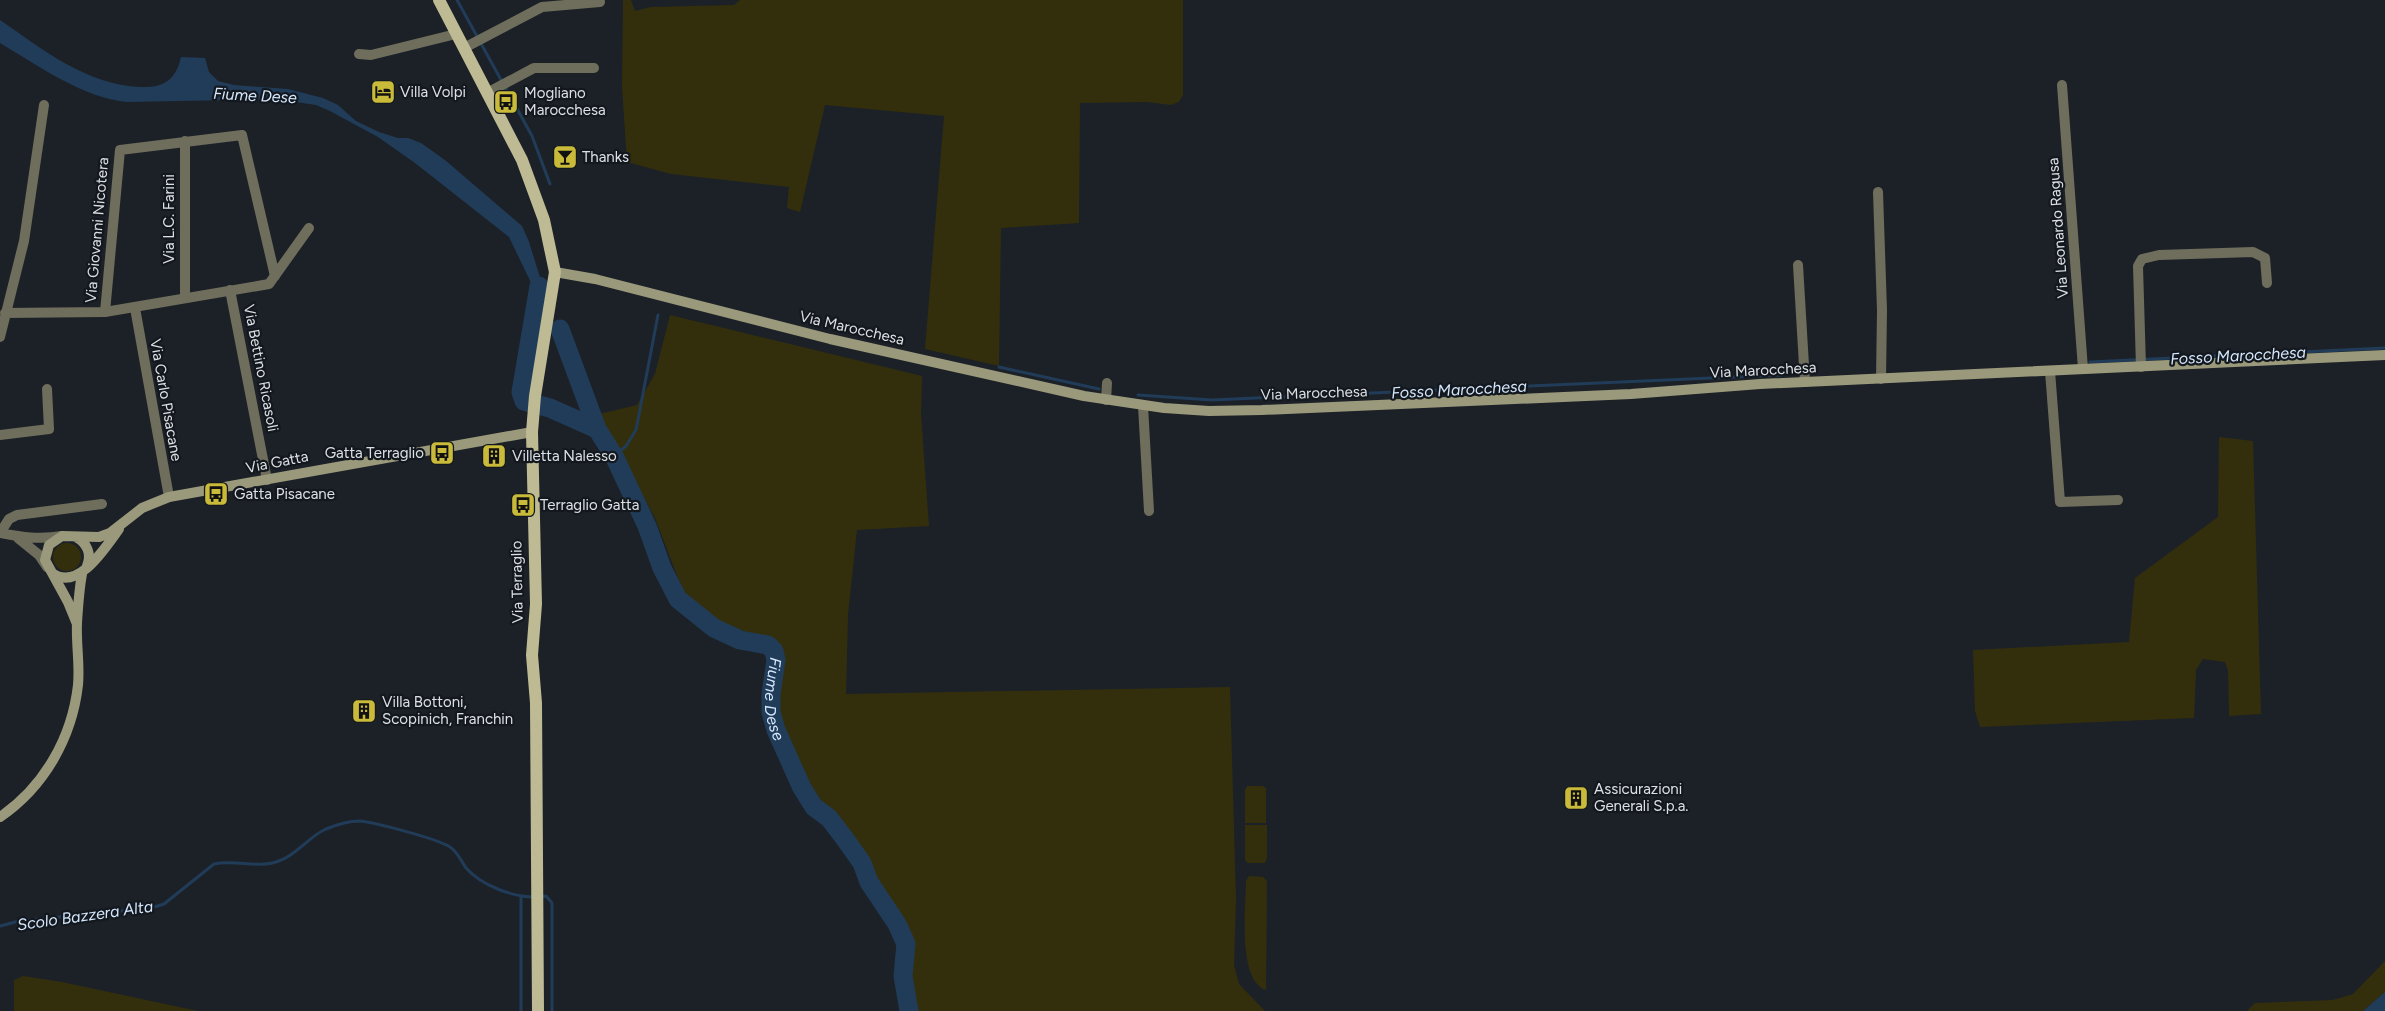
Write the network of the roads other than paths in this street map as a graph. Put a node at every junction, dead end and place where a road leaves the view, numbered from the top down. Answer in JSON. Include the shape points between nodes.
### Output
{"nodes":[{"id":1,"x":439,"y":0,"type":"edge"},
{"id":2,"x":600,"y":2,"type":"dead end"},
{"id":3,"x":456,"y":34,"type":"junction"},
{"id":4,"x":474,"y":43,"type":"junction"},
{"id":5,"x":359,"y":54,"type":"dead end"},
{"id":6,"x":594,"y":68,"type":"dead end"},
{"id":7,"x":2062,"y":86,"type":"dead end"},
{"id":8,"x":487,"y":92,"type":"junction"},
{"id":9,"x":44,"y":105,"type":"dead end"},
{"id":10,"x":185,"y":141,"type":"junction"},
{"id":11,"x":1878,"y":192,"type":"dead end"},
{"id":12,"x":309,"y":228,"type":"dead end"},
{"id":13,"x":1798,"y":265,"type":"dead end"},
{"id":14,"x":555,"y":272,"type":"junction"},
{"id":15,"x":275,"y":276,"type":"junction"},
{"id":16,"x":2267,"y":283,"type":"dead end"},
{"id":17,"x":230,"y":290,"type":"junction"},
{"id":18,"x":185,"y":298,"type":"junction"},
{"id":19,"x":134,"y":308,"type":"junction"},
{"id":20,"x":105,"y":312,"type":"junction"},
{"id":21,"x":5,"y":313,"type":"junction"},
{"id":22,"x":0,"y":337,"type":"edge"},
{"id":23,"x":2385,"y":355,"type":"edge"},
{"id":24,"x":2141,"y":362,"type":"junction"},
{"id":25,"x":2083,"y":369,"type":"junction"},
{"id":26,"x":2050,"y":371,"type":"junction"},
{"id":27,"x":1881,"y":379,"type":"junction"},
{"id":28,"x":1805,"y":382,"type":"junction"},
{"id":29,"x":1108,"y":383,"type":"dead end"},
{"id":30,"x":47,"y":389,"type":"dead end"},
{"id":31,"x":1106,"y":400,"type":"junction"},
{"id":32,"x":1143,"y":406,"type":"junction"},
{"id":33,"x":532,"y":432,"type":"junction"},
{"id":34,"x":0,"y":435,"type":"edge"},
{"id":35,"x":268,"y":480,"type":"junction"},
{"id":36,"x":169,"y":497,"type":"junction"},
{"id":37,"x":2118,"y":500,"type":"dead end"},
{"id":38,"x":102,"y":504,"type":"dead end"},
{"id":39,"x":1149,"y":512,"type":"dead end"},
{"id":40,"x":122,"y":523,"type":"junction"},
{"id":41,"x":0,"y":532,"type":"edge"},
{"id":42,"x":62,"y":536,"type":"junction"},
{"id":43,"x":75,"y":536,"type":"junction"},
{"id":44,"x":18,"y":538,"type":"junction"},
{"id":45,"x":50,"y":570,"type":"junction"},
{"id":46,"x":84,"y":571,"type":"junction"},
{"id":47,"x":77,"y":624,"type":"junction"},
{"id":48,"x":0,"y":816,"type":"edge"},
{"id":49,"x":538,"y":1011,"type":"edge"}],
"edges":[{"from":1,"to":3,"type":"main road","name":"Via Terraglio"},
{"from":2,"to":4,"type":"street","via":[[542,6]]},
{"from":3,"to":4,"type":"main road","name":"Via Terraglio"},
{"from":3,"to":5,"type":"street","via":[[371,55]]},
{"from":4,"to":8,"type":"main road","name":"Via Terraglio"},
{"from":6,"to":8,"type":"street","via":[[534,68]]},
{"from":7,"to":25,"type":"street","name":"Via Leonardo Ragusa"},
{"from":8,"to":14,"type":"main road","name":"Via Terraglio","via":[[522,160],[537,198],[550,238]]},
{"from":9,"to":21,"type":"street","via":[[24,241]]},
{"from":10,"to":15,"type":"street","via":[[242,135]]},
{"from":10,"to":18,"type":"street","name":"Via L.C. Farini"},
{"from":10,"to":20,"type":"street","name":"Via Giovanni Nicotera","via":[[120,150]]},
{"from":11,"to":27,"type":"street"},
{"from":12,"to":15,"type":"street"},
{"from":13,"to":28,"type":"street"},
{"from":14,"to":31,"type":"street","name":"Via Marocchesa","via":[[1005,380]]},
{"from":14,"to":33,"type":"main road","name":"Via Terraglio"},
{"from":15,"to":17,"type":"street","via":[[269,284]]},
{"from":16,"to":24,"type":"street","via":[[2265,258],[2253,252],[2159,254],[2142,259],[2138,266]]},
{"from":17,"to":18,"type":"street"},
{"from":17,"to":35,"type":"street","name":"Via Bettino Ricasoli"},
{"from":18,"to":19,"type":"street"},
{"from":19,"to":20,"type":"street"},
{"from":19,"to":36,"type":"street","name":"Via Carlo Pisacane"},
{"from":20,"to":21,"type":"street"},
{"from":21,"to":22,"type":"street"},
{"from":23,"to":24,"type":"street","name":"Via Marocchesa"},
{"from":24,"to":25,"type":"street","name":"Via Marocchesa"},
{"from":25,"to":26,"type":"street","name":"Via Marocchesa"},
{"from":26,"to":27,"type":"street","name":"Via Marocchesa"},
{"from":26,"to":37,"type":"street","via":[[2060,502]]},
{"from":27,"to":28,"type":"street","name":"Via Marocchesa"},
{"from":28,"to":32,"type":"street","name":"Via Marocchesa","via":[[1631,394],[1262,410],[1209,411]]},
{"from":29,"to":31,"type":"street"},
{"from":30,"to":34,"type":"street","via":[[49,430]]},
{"from":31,"to":32,"type":"street","name":"Via Marocchesa"},
{"from":32,"to":39,"type":"street"},
{"from":33,"to":35,"type":"street","name":"Via Gatta"},
{"from":33,"to":49,"type":"main road","name":"Via Terraglio"},
{"from":35,"to":36,"type":"street","name":"Via Gatta"},
{"from":36,"to":40,"type":"street","name":"Via Gatta","via":[[142,508]]},
{"from":38,"to":41,"type":"street","via":[[17,515],[9,519]]},
{"from":40,"to":43,"type":"street","name":"Via Gatta","via":[[99,537]]},
{"from":40,"to":46,"type":"street","name":"Via Gatta"},
{"from":41,"to":44,"type":"street"},
{"from":42,"to":43,"type":"street","name":"Via Gatta"},
{"from":42,"to":44,"type":"street"},
{"from":42,"to":45,"type":"street","via":[[49,545],[46,552]]},
{"from":43,"to":46,"type":"street","via":[[87,546],[89,554]]},
{"from":44,"to":45,"type":"street"},
{"from":45,"to":46,"type":"street","via":[[57,576],[70,579]]},
{"from":45,"to":47,"type":"street"},
{"from":46,"to":47,"type":"street"},
{"from":47,"to":48,"type":"street","via":[[78,684],[64,740],[34,787]]}]}
